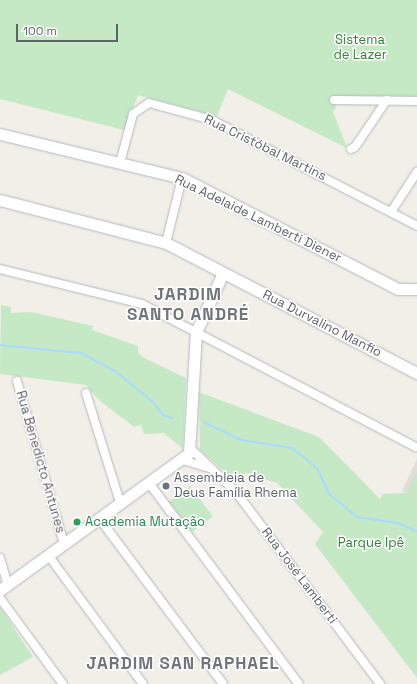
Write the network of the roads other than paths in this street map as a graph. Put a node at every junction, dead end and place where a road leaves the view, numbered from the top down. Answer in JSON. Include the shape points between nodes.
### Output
{"nodes":[{"id":1,"x":334,"y":100,"type":"dead end"},
{"id":2,"x":387,"y":100,"type":"junction"},
{"id":3,"x":417,"y":101,"type":"edge"},
{"id":4,"x":0,"y":134,"type":"edge"},
{"id":5,"x":350,"y":149,"type":"dead end"},
{"id":6,"x":120,"y":163,"type":"junction"},
{"id":7,"x":417,"y":172,"type":"edge"},
{"id":8,"x":182,"y":178,"type":"junction"},
{"id":9,"x":0,"y":200,"type":"edge"},
{"id":10,"x":392,"y":212,"type":"junction"},
{"id":11,"x":417,"y":226,"type":"edge"},
{"id":12,"x":166,"y":242,"type":"junction"},
{"id":13,"x":0,"y":269,"type":"edge"},
{"id":14,"x":223,"y":273,"type":"junction"},
{"id":15,"x":417,"y":289,"type":"edge"},
{"id":16,"x":196,"y":332,"type":"junction"},
{"id":17,"x":417,"y":373,"type":"edge"},
{"id":18,"x":17,"y":381,"type":"dead end"},
{"id":19,"x":86,"y":393,"type":"dead end"},
{"id":20,"x":416,"y":447,"type":"dead end"},
{"id":21,"x":190,"y":448,"type":"junction"},
{"id":22,"x":183,"y":460,"type":"junction"},
{"id":23,"x":216,"y":470,"type":"junction"},
{"id":24,"x":149,"y":483,"type":"junction"},
{"id":25,"x":120,"y":502,"type":"junction"},
{"id":26,"x":99,"y":518,"type":"junction"},
{"id":27,"x":64,"y":544,"type":"junction"},
{"id":28,"x":48,"y":555,"type":"junction"},
{"id":29,"x":0,"y":558,"type":"edge"},
{"id":30,"x":4,"y":588,"type":"edge"},
{"id":31,"x":0,"y":598,"type":"edge"},
{"id":32,"x":63,"y":684,"type":"edge"},
{"id":33,"x":143,"y":684,"type":"edge"},
{"id":34,"x":223,"y":684,"type":"edge"},
{"id":35,"x":300,"y":684,"type":"edge"},
{"id":36,"x":380,"y":684,"type":"edge"}],
"edges":[{"from":1,"to":2,"type":"street"},
{"from":2,"to":3,"type":"street"},
{"from":2,"to":5,"type":"street","via":[[355,147]]},
{"from":4,"to":6,"type":"street","name":"Rua Adelaide Lamberti Diener"},
{"from":6,"to":8,"type":"street","name":"Rua Adelaide Lamberti Diener"},
{"from":6,"to":10,"type":"street","name":"Rua Cristóbal Martins","via":[[133,114],[149,103],[212,120]]},
{"from":7,"to":10,"type":"street"},
{"from":8,"to":12,"type":"street"},
{"from":8,"to":15,"type":"street","name":"Rua Adelaide Lamberti Diener","via":[[398,289]]},
{"from":9,"to":12,"type":"street","name":"Rua Durvalino Manfio"},
{"from":10,"to":11,"type":"street","name":"Rua Cristóbal Martins"},
{"from":12,"to":14,"type":"street","name":"Rua Durvalino Manfio"},
{"from":13,"to":16,"type":"street","via":[[142,304]]},
{"from":14,"to":16,"type":"street"},
{"from":14,"to":17,"type":"street","name":"Rua Durvalino Manfio"},
{"from":16,"to":20,"type":"street"},
{"from":16,"to":21,"type":"street"},
{"from":18,"to":27,"type":"street","name":"Rua Benedicto Antunes"},
{"from":19,"to":25,"type":"street"},
{"from":21,"to":22,"type":"street"},
{"from":21,"to":23,"type":"street","name":"Rua José Lamberti"},
{"from":22,"to":23,"type":"street"},
{"from":22,"to":24,"type":"street"},
{"from":23,"to":36,"type":"street","name":"Rua José Lamberti"},
{"from":24,"to":25,"type":"street"},
{"from":24,"to":35,"type":"street"},
{"from":25,"to":26,"type":"street"},
{"from":26,"to":27,"type":"street"},
{"from":26,"to":34,"type":"street"},
{"from":27,"to":28,"type":"street"},
{"from":28,"to":30,"type":"street"},
{"from":28,"to":33,"type":"street"},
{"from":29,"to":30,"type":"street"},
{"from":31,"to":32,"type":"street"}]}
